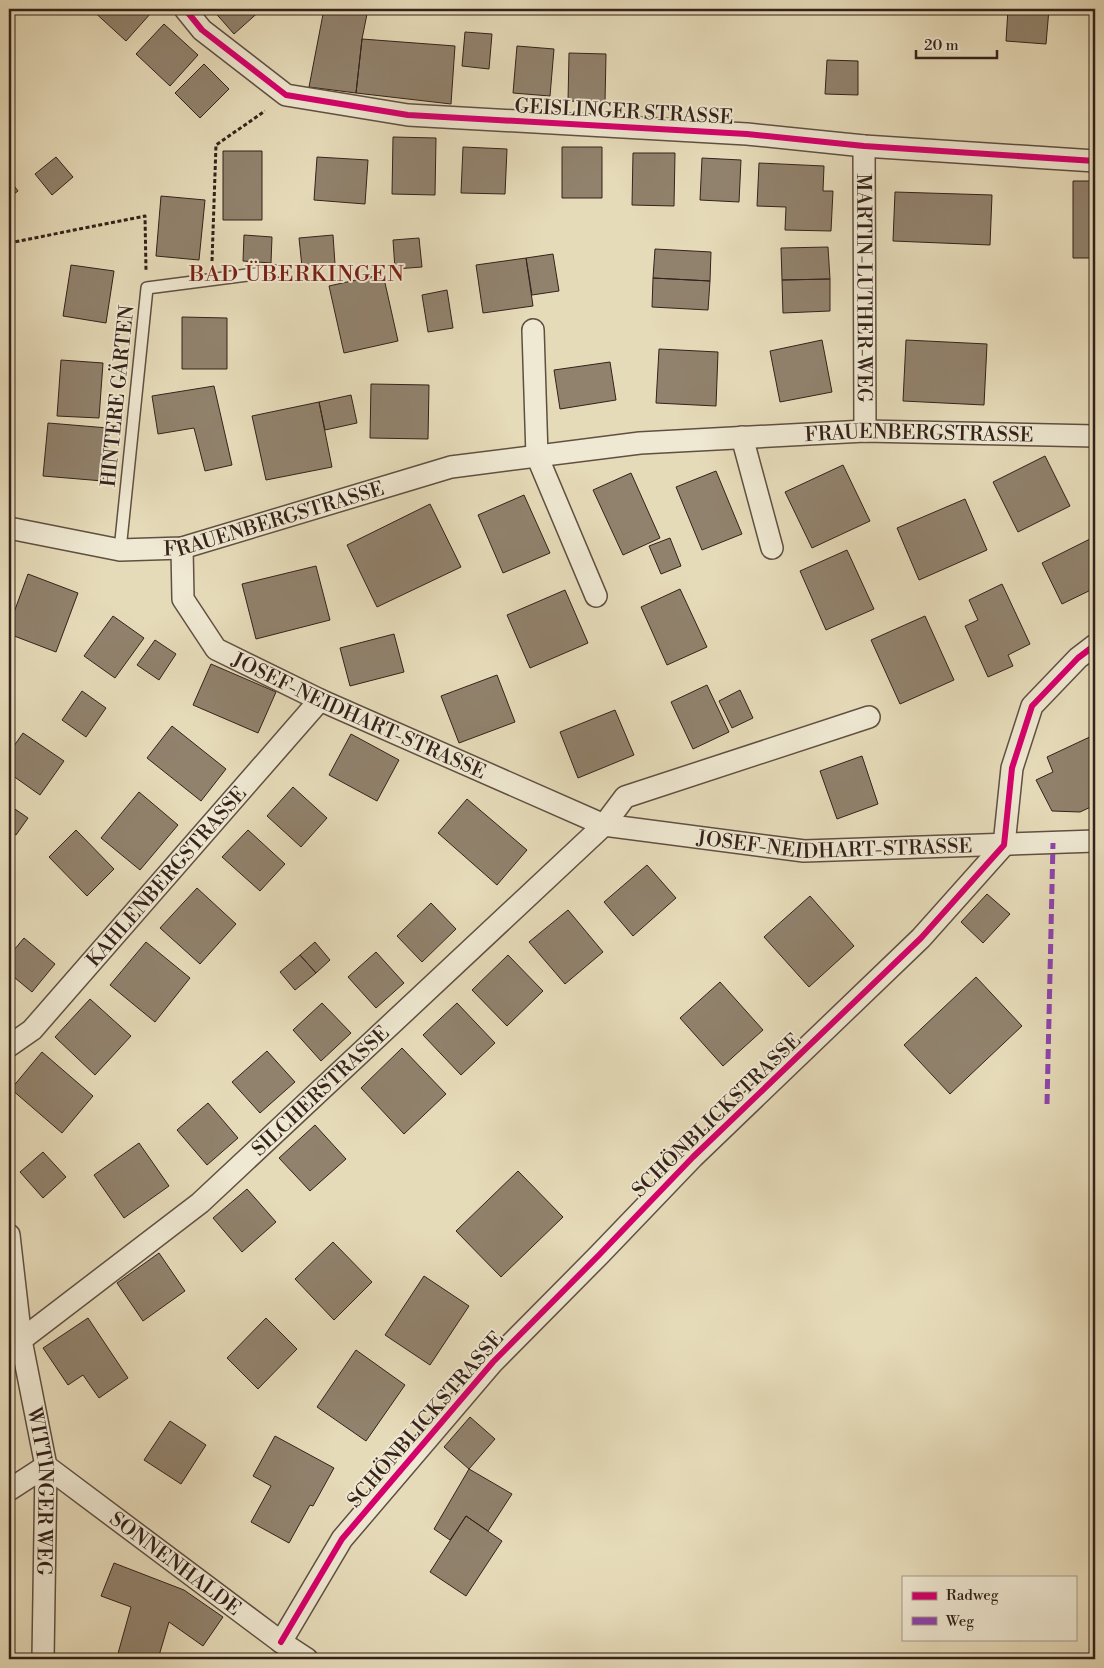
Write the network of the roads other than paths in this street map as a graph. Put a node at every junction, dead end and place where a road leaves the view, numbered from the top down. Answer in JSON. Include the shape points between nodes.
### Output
{"nodes":[{"id":1,"x":185,"y":9,"type":"edge"},
{"id":2,"x":864,"y":146,"type":"junction"},
{"id":3,"x":1095,"y":161,"type":"edge"},
{"id":4,"x":278,"y":271,"type":"dead end"},
{"id":5,"x":533,"y":330,"type":"dead end"},
{"id":6,"x":865,"y":431,"type":"junction"},
{"id":7,"x":1095,"y":436,"type":"edge"},
{"id":8,"x":742,"y":437,"type":"junction"},
{"id":9,"x":537,"y":456,"type":"junction"},
{"id":10,"x":9,"y":528,"type":"edge"},
{"id":11,"x":182,"y":548,"type":"junction"},
{"id":12,"x":772,"y":548,"type":"dead end"},
{"id":13,"x":120,"y":550,"type":"junction"},
{"id":14,"x":596,"y":596,"type":"dead end"},
{"id":15,"x":1095,"y":645,"type":"edge"},
{"id":16,"x":320,"y":700,"type":"junction"},
{"id":17,"x":869,"y":717,"type":"dead end"},
{"id":18,"x":604,"y":825,"type":"junction"},
{"id":19,"x":1095,"y":841,"type":"edge"},
{"id":20,"x":1004,"y":845,"type":"junction"},
{"id":21,"x":9,"y":1046,"type":"edge"},
{"id":22,"x":9,"y":1235,"type":"edge"},
{"id":23,"x":21,"y":1340,"type":"junction"},
{"id":24,"x":46,"y":1466,"type":"junction"},
{"id":25,"x":9,"y":1490,"type":"edge"},
{"id":26,"x":281,"y":1642,"type":"junction"},
{"id":27,"x":43,"y":1659,"type":"edge"},
{"id":28,"x":308,"y":1659,"type":"edge"}],
"edges":[{"from":1,"to":2,"type":"street","name":"GEISLINGER STRASSE","via":[[202,30],[286,95],[408,115],[747,134]]},
{"from":2,"to":3,"type":"street","name":"GEISLINGER STRASSE"},
{"from":2,"to":6,"type":"street","name":"MARTIN-LUTHER-WEG"},
{"from":4,"to":13,"type":"lane","name":"HINTERE GÄRTEN","via":[[147,288]]},
{"from":5,"to":9,"type":"street"},
{"from":6,"to":7,"type":"street","name":"FRAUENBERGSTRASSE"},
{"from":6,"to":8,"type":"street","name":"FRAUENBERGSTRASSE"},
{"from":8,"to":9,"type":"street","name":"FRAUENBERGSTRASSE","via":[[640,443]]},
{"from":8,"to":12,"type":"street"},
{"from":9,"to":11,"type":"street","name":"FRAUENBERGSTRASSE","via":[[451,467]]},
{"from":9,"to":14,"type":"street"},
{"from":10,"to":13,"type":"street","name":"FRAUENBERGSTRASSE"},
{"from":11,"to":13,"type":"street","name":"FRAUENBERGSTRASSE"},
{"from":11,"to":16,"type":"street","name":"JOSEF-NEIDHART-STRASSE","via":[[183,599],[216,649]]},
{"from":15,"to":20,"type":"street","via":[[1032,706],[1012,768]]},
{"from":16,"to":18,"type":"street","name":"JOSEF-NEIDHART-STRASSE"},
{"from":16,"to":21,"type":"street","name":"KAHLENBERGSTRASSE","via":[[32,1030]]},
{"from":17,"to":18,"type":"street","via":[[625,797]]},
{"from":18,"to":20,"type":"street","name":"JOSEF-NEIDHART-STRASSE","via":[[804,851]]},
{"from":18,"to":23,"type":"street","name":"SILCHERSTRASSE","via":[[200,1203]]},
{"from":19,"to":20,"type":"street","name":"JOSEF-NEIDHART-STRASSE"},
{"from":20,"to":26,"type":"street","name":"SCHÖNBLICKSTRASSE","via":[[922,938],[693,1157],[493,1362],[342,1539]]},
{"from":22,"to":23,"type":"street","name":"WITTINGER WEG"},
{"from":23,"to":24,"type":"street","name":"WITTINGER WEG"},
{"from":24,"to":25,"type":"street"},
{"from":24,"to":26,"type":"street","name":"SONNENHALDE"},
{"from":24,"to":27,"type":"street","name":"WITTINGER WEG"},
{"from":26,"to":28,"type":"street","name":"SONNENHALDE"}]}
